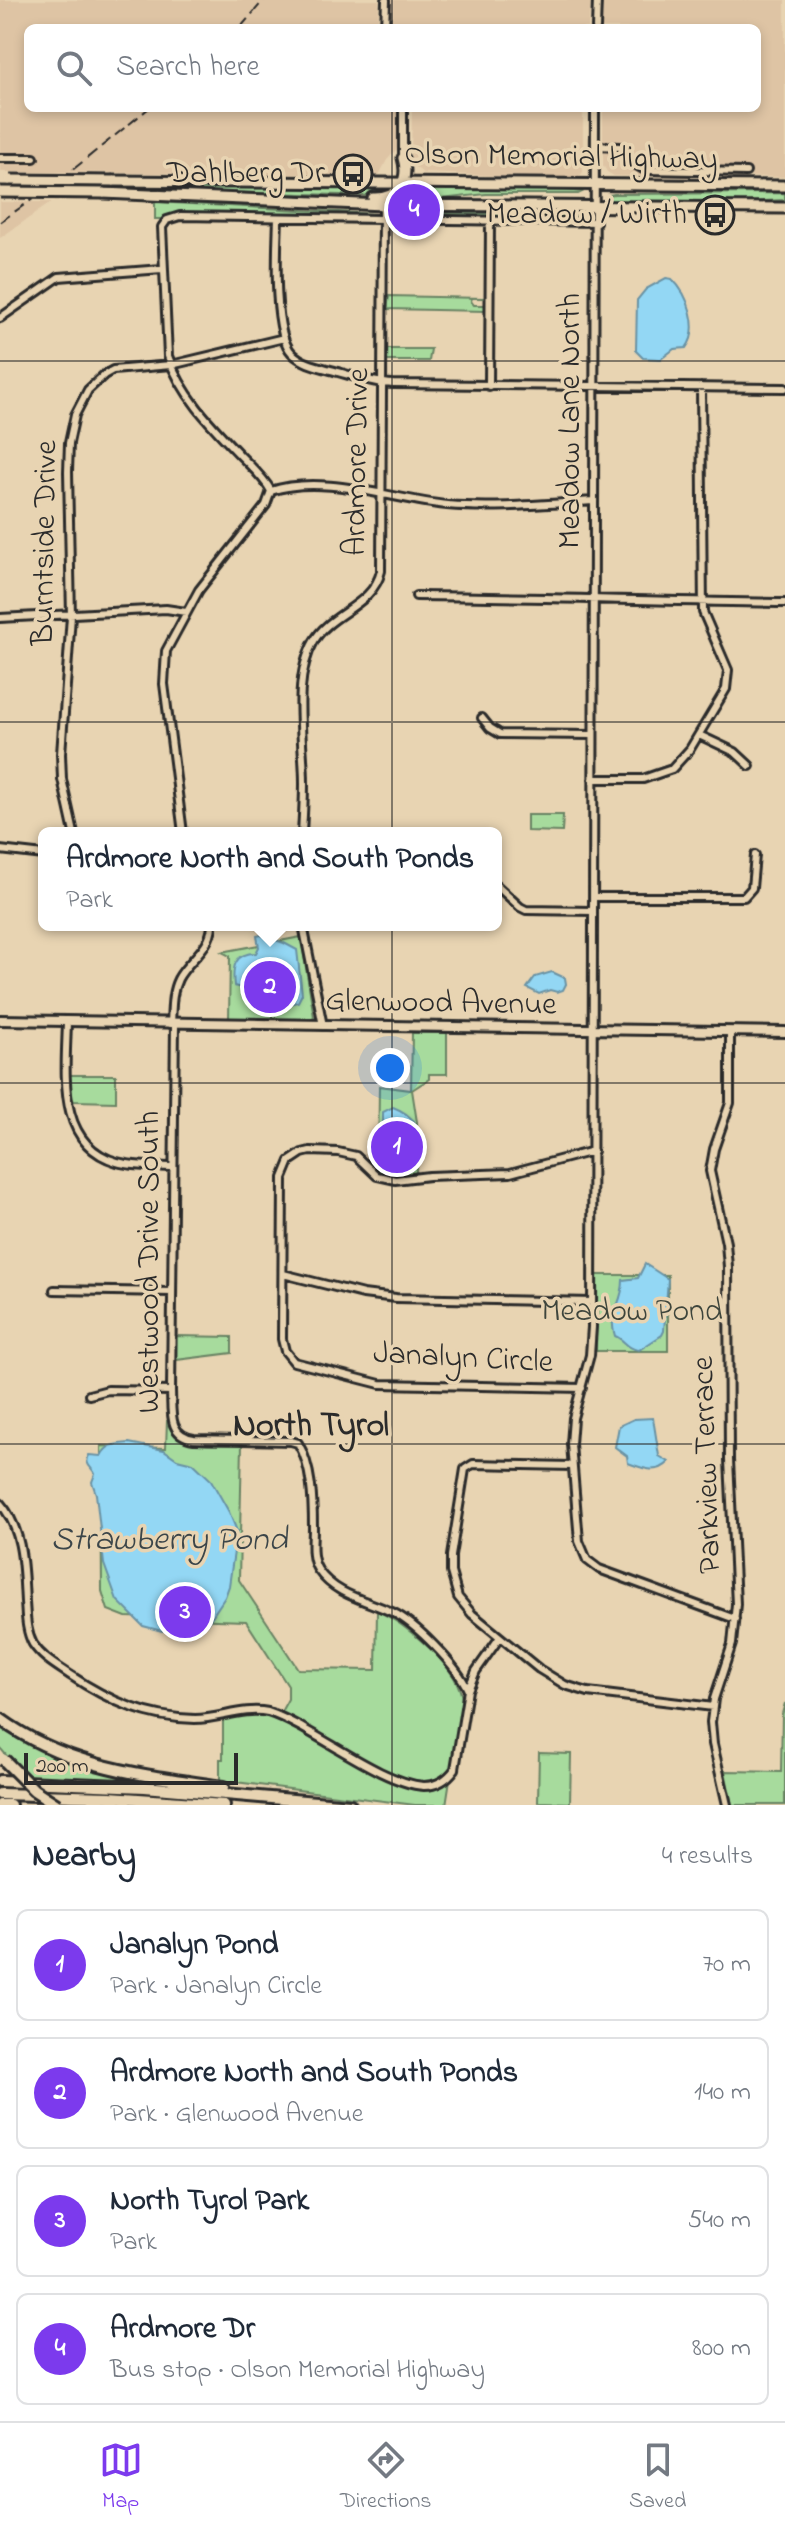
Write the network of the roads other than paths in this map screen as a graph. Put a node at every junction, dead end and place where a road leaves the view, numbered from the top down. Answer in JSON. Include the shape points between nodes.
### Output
{"nodes":[{"id":1,"x":386,"y":0,"type":"edge"},
{"id":2,"x":597,"y":0,"type":"edge"},
{"id":3,"x":385,"y":24,"type":"edge"},
{"id":4,"x":596,"y":24,"type":"edge"},
{"id":5,"x":403,"y":112,"type":"edge"},
{"id":6,"x":595,"y":112,"type":"edge"},
{"id":7,"x":595,"y":146,"type":"junction"},
{"id":8,"x":0,"y":158,"type":"edge"},
{"id":9,"x":34,"y":158,"type":"dead end"},
{"id":10,"x":403,"y":158,"type":"joint"},
{"id":11,"x":746,"y":172,"type":"dead end"},
{"id":12,"x":5,"y":180,"type":"edge"},
{"id":13,"x":403,"y":182,"type":"junction"},
{"id":14,"x":595,"y":185,"type":"junction"},
{"id":15,"x":785,"y":186,"type":"edge"},
{"id":16,"x":0,"y":192,"type":"edge"},
{"id":17,"x":249,"y":200,"type":"junction"},
{"id":18,"x":383,"y":205,"type":"junction"},
{"id":19,"x":596,"y":207,"type":"junction"},
{"id":20,"x":785,"y":208,"type":"edge"},
{"id":21,"x":278,"y":218,"type":"junction"},
{"id":22,"x":384,"y":219,"type":"junction"},
{"id":23,"x":490,"y":221,"type":"junction"},
{"id":24,"x":596,"y":222,"type":"junction"},
{"id":25,"x":162,"y":269,"type":"junction"},
{"id":26,"x":0,"y":318,"type":"edge"},
{"id":27,"x":284,"y":338,"type":"junction"},
{"id":28,"x":171,"y":365,"type":"junction"},
{"id":29,"x":383,"y":384,"type":"junction"},
{"id":30,"x":489,"y":386,"type":"junction"},
{"id":31,"x":595,"y":387,"type":"junction"},
{"id":32,"x":701,"y":387,"type":"junction"},
{"id":33,"x":785,"y":388,"type":"edge"},
{"id":34,"x":271,"y":491,"type":"junction"},
{"id":35,"x":381,"y":493,"type":"junction"},
{"id":36,"x":594,"y":501,"type":"junction"},
{"id":37,"x":416,"y":596,"type":"dead end"},
{"id":38,"x":594,"y":600,"type":"junction"},
{"id":39,"x":702,"y":602,"type":"junction"},
{"id":40,"x":785,"y":603,"type":"edge"},
{"id":41,"x":186,"y":612,"type":"junction"},
{"id":42,"x":71,"y":616,"type":"junction"},
{"id":43,"x":0,"y":618,"type":"edge"},
{"id":44,"x":482,"y":718,"type":"dead end"},
{"id":45,"x":593,"y":735,"type":"junction"},
{"id":46,"x":699,"y":735,"type":"junction"},
{"id":47,"x":750,"y":766,"type":"dead end"},
{"id":48,"x":593,"y":779,"type":"junction"},
{"id":49,"x":73,"y":827,"type":"edge"},
{"id":50,"x":182,"y":827,"type":"edge"},
{"id":51,"x":302,"y":827,"type":"edge"},
{"id":52,"x":0,"y":850,"type":"edge"},
{"id":53,"x":38,"y":854,"type":"edge"},
{"id":54,"x":755,"y":855,"type":"dead end"},
{"id":55,"x":502,"y":890,"type":"edge"},
{"id":56,"x":593,"y":897,"type":"junction"},
{"id":57,"x":593,"y":911,"type":"junction"},
{"id":58,"x":210,"y":931,"type":"edge"},
{"id":59,"x":304,"y":931,"type":"edge"},
{"id":60,"x":0,"y":1020,"type":"edge"},
{"id":61,"x":67,"y":1021,"type":"junction"},
{"id":62,"x":173,"y":1024,"type":"junction"},
{"id":63,"x":323,"y":1026,"type":"junction"},
{"id":64,"x":594,"y":1030,"type":"junction"},
{"id":65,"x":730,"y":1032,"type":"junction"},
{"id":66,"x":785,"y":1032,"type":"edge"},
{"id":67,"x":593,"y":1151,"type":"junction"},
{"id":68,"x":173,"y":1167,"type":"junction"},
{"id":69,"x":283,"y":1274,"type":"junction"},
{"id":70,"x":54,"y":1290,"type":"dead end"},
{"id":71,"x":172,"y":1292,"type":"junction"},
{"id":72,"x":592,"y":1302,"type":"junction"},
{"id":73,"x":582,"y":1388,"type":"junction"},
{"id":74,"x":171,"y":1391,"type":"junction"},
{"id":75,"x":89,"y":1395,"type":"dead end"},
{"id":76,"x":572,"y":1466,"type":"junction"},
{"id":77,"x":0,"y":1503,"type":"edge"},
{"id":78,"x":735,"y":1619,"type":"junction"},
{"id":79,"x":500,"y":1637,"type":"junction"},
{"id":80,"x":468,"y":1690,"type":"junction"},
{"id":81,"x":713,"y":1707,"type":"junction"},
{"id":82,"x":0,"y":1719,"type":"edge"},
{"id":83,"x":2,"y":1757,"type":"edge"},
{"id":84,"x":0,"y":1781,"type":"edge"},
{"id":85,"x":0,"y":1794,"type":"edge"},
{"id":86,"x":328,"y":1803,"type":"junction"},
{"id":87,"x":0,"y":1805,"type":"edge"},
{"id":88,"x":10,"y":1805,"type":"edge"},
{"id":89,"x":57,"y":1805,"type":"edge"},
{"id":90,"x":224,"y":1805,"type":"edge"},
{"id":91,"x":350,"y":1805,"type":"edge"},
{"id":92,"x":727,"y":1805,"type":"edge"}],
"edges":[{"from":1,"to":3,"type":"street"},
{"from":2,"to":4,"type":"street"},
{"from":5,"to":10,"type":"street"},
{"from":6,"to":7,"type":"street","name":"Meadow Lane North"},
{"from":7,"to":11,"type":"street","via":[[620,147],[645,170]]},
{"from":7,"to":14,"type":"street","name":"Meadow Lane North"},
{"from":8,"to":9,"type":"street"},
{"from":10,"to":13,"type":"main road"},
{"from":12,"to":13,"type":"main road","name":"Olson Memorial Highway","bridge":true},
{"from":13,"to":14,"type":"main road","name":"Olson Memorial Highway"},
{"from":13,"to":17,"type":"main road","via":[[398,192],[384,198]]},
{"from":14,"to":15,"type":"main road","name":"Olson Memorial Highway"},
{"from":14,"to":19,"type":"street","name":"Meadow Lane North"},
{"from":16,"to":17,"type":"main road","name":"Olson Memorial Highway","bridge":true},
{"from":17,"to":18,"type":"main road","name":"Olson Memorial Highway"},
{"from":18,"to":19,"type":"main road","name":"Olson Memorial Highway"},
{"from":18,"to":22,"type":"street","name":"Ardmore Drive"},
{"from":19,"to":20,"type":"main road","name":"Olson Memorial Highway"},
{"from":19,"to":24,"type":"street","name":"Meadow Lane North"},
{"from":21,"to":22,"type":"street"},
{"from":21,"to":25,"type":"street","via":[[167,220],[161,233]]},
{"from":21,"to":27,"type":"street","via":[[277,288]]},
{"from":22,"to":23,"type":"street"},
{"from":22,"to":29,"type":"street","name":"Ardmore Drive"},
{"from":23,"to":24,"type":"street"},
{"from":23,"to":30,"type":"street"},
{"from":24,"to":31,"type":"street","name":"Meadow Lane North"},
{"from":25,"to":26,"type":"street","via":[[59,277]]},
{"from":25,"to":28,"type":"street"},
{"from":27,"to":28,"type":"street","name":"Burntside Drive"},
{"from":27,"to":29,"type":"street","via":[[302,360]]},
{"from":28,"to":34,"type":"street","via":[[203,415]]},
{"from":28,"to":42,"type":"street","name":"Burntside Drive","via":[[113,370],[88,390],[75,415],[68,472]]},
{"from":29,"to":30,"type":"street"},
{"from":29,"to":35,"type":"street","name":"Ardmore Drive"},
{"from":30,"to":31,"type":"street"},
{"from":31,"to":32,"type":"street"},
{"from":31,"to":36,"type":"street","name":"Meadow Lane North"},
{"from":32,"to":33,"type":"street"},
{"from":32,"to":39,"type":"street"},
{"from":34,"to":35,"type":"street","via":[[293,485]]},
{"from":34,"to":41,"type":"street"},
{"from":35,"to":36,"type":"street","via":[[449,505]]},
{"from":35,"to":51,"type":"street","name":"Ardmore Drive","via":[[382,564],[377,584],[324,628],[305,664]]},
{"from":36,"to":38,"type":"street","name":"Meadow Lane North"},
{"from":37,"to":38,"type":"street"},
{"from":38,"to":39,"type":"street"},
{"from":38,"to":45,"type":"street","name":"Meadow Lane North"},
{"from":39,"to":40,"type":"street"},
{"from":39,"to":46,"type":"street","via":[[729,677]]},
{"from":41,"to":42,"type":"street"},
{"from":41,"to":50,"type":"street","via":[[166,651],[163,671]]},
{"from":42,"to":43,"type":"street"},
{"from":42,"to":49,"type":"street","name":"Burntside Drive","via":[[61,767]]},
{"from":44,"to":45,"type":"street","via":[[500,734]]},
{"from":45,"to":48,"type":"street","name":"Meadow Lane North"},
{"from":46,"to":47,"type":"street","via":[[735,752]]},
{"from":46,"to":48,"type":"street","via":[[684,758],[664,773],[643,779]]},
{"from":48,"to":56,"type":"street","name":"Meadow Lane North"},
{"from":52,"to":53,"type":"street"},
{"from":54,"to":56,"type":"street","via":[[752,888],[744,897]]},
{"from":55,"to":57,"type":"street","via":[[526,910]]},
{"from":56,"to":57,"type":"street","name":"Meadow Lane North"},
{"from":57,"to":64,"type":"street"},
{"from":58,"to":62,"type":"street","name":"Westwood Drive South","via":[[176,986]]},
{"from":59,"to":63,"type":"street"},
{"from":60,"to":61,"type":"street","name":"Glenwood Avenue"},
{"from":61,"to":62,"type":"street","name":"Glenwood Avenue"},
{"from":61,"to":68,"type":"street","via":[[66,1097],[79,1132],[114,1161]]},
{"from":62,"to":63,"type":"street","name":"Glenwood Avenue"},
{"from":62,"to":68,"type":"street","name":"Westwood Drive South"},
{"from":63,"to":64,"type":"street","name":"Glenwood Avenue"},
{"from":64,"to":65,"type":"street","name":"Glenwood Avenue"},
{"from":64,"to":67,"type":"street"},
{"from":65,"to":66,"type":"street","name":"Glenwood Avenue"},
{"from":65,"to":78,"type":"street","name":"Parkview Terrace","via":[[730,1103],[710,1171],[728,1255]]},
{"from":67,"to":69,"type":"street","name":"Janalyn Circle","via":[[510,1173],[395,1180],[377,1176],[351,1154],[302,1153],[290,1161],[283,1178]]},
{"from":67,"to":72,"type":"street"},
{"from":68,"to":71,"type":"street","name":"Westwood Drive South"},
{"from":69,"to":72,"type":"street","via":[[396,1298]]},
{"from":69,"to":73,"type":"street","name":"Janalyn Circle","via":[[282,1339],[294,1362],[380,1384]]},
{"from":70,"to":71,"type":"street"},
{"from":71,"to":74,"type":"street","name":"Westwood Drive South"},
{"from":72,"to":73,"type":"street","via":[[590,1355]]},
{"from":73,"to":76,"type":"street","via":[[571,1427]]},
{"from":74,"to":75,"type":"street","via":[[108,1390]]},
{"from":74,"to":80,"type":"street","name":"Westwood Drive South","via":[[172,1421],[182,1436],[298,1443],[309,1484],[313,1557],[319,1571],[354,1598],[408,1622]]},
{"from":76,"to":78,"type":"street","via":[[579,1541],[592,1565]]},
{"from":76,"to":79,"type":"street","via":[[473,1464],[463,1473],[452,1578],[462,1603]]},
{"from":77,"to":80,"type":"street","via":[[20,1548],[30,1638],[42,1656],[127,1707],[180,1718],[268,1712],[401,1780],[423,1786],[438,1784],[457,1764]]},
{"from":78,"to":81,"type":"street","name":"Parkview Terrace"},
{"from":79,"to":80,"type":"street"},
{"from":79,"to":81,"type":"street","via":[[553,1679],[576,1689]]},
{"from":81,"to":92,"type":"street","name":"Parkview Terrace","via":[[713,1744]]},
{"from":82,"to":86,"type":"highway","via":[[56,1752],[105,1768]]},
{"from":83,"to":89,"type":"highway","bridge":true},
{"from":84,"to":86,"type":"highway"},
{"from":85,"to":90,"type":"highway"},
{"from":86,"to":91,"type":"highway"},
{"from":87,"to":88,"type":"highway"}]}
